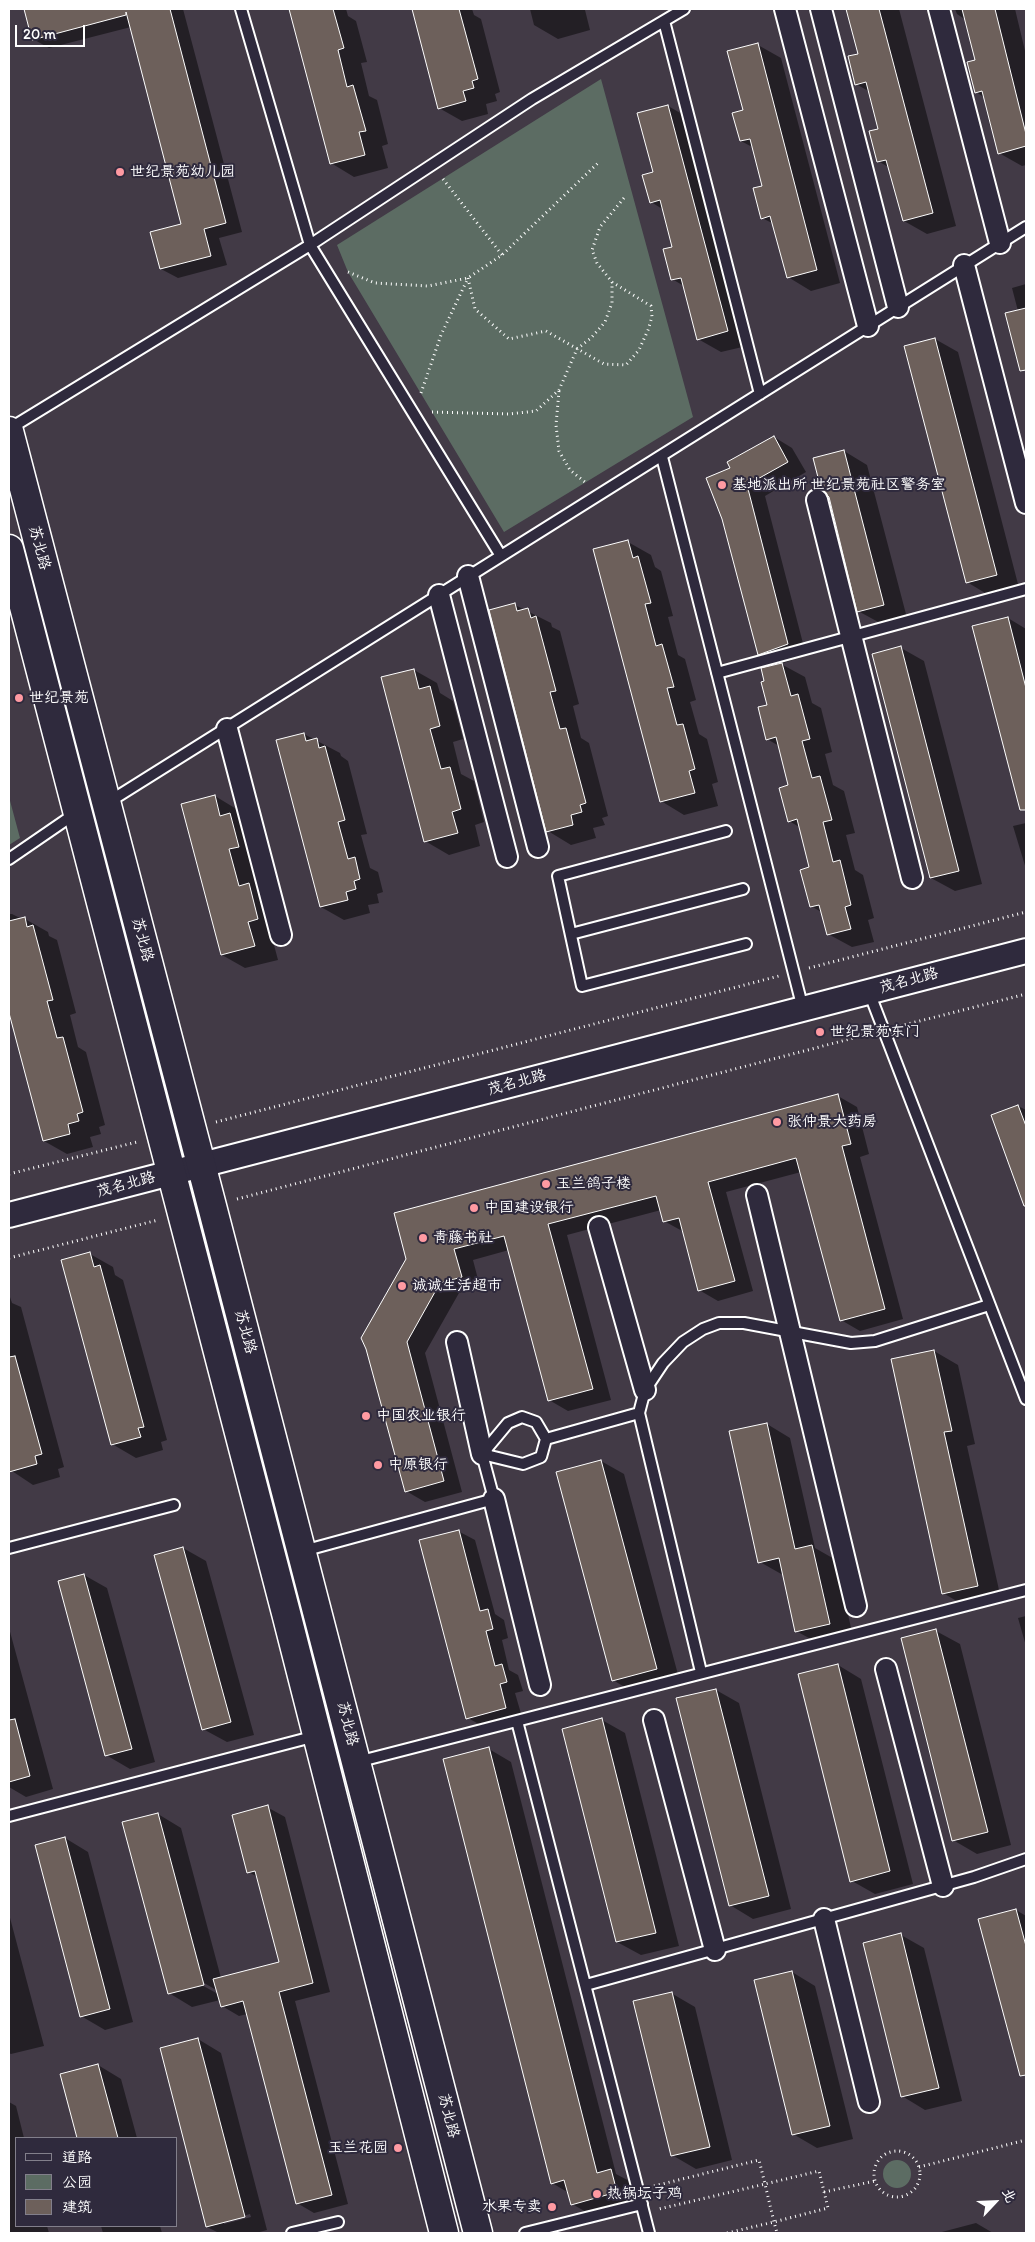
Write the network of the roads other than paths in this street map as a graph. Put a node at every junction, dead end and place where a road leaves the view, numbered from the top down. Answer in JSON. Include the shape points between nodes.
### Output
{"nodes":[{"id":1,"x":241,"y":9,"type":"edge"},
{"id":2,"x":684,"y":9,"type":"edge"},
{"id":3,"x":785,"y":9,"type":"edge"},
{"id":4,"x":821,"y":9,"type":"edge"},
{"id":5,"x":939,"y":9,"type":"edge"},
{"id":6,"x":664,"y":21,"type":"junction"},
{"id":7,"x":1026,"y":227,"type":"edge"},
{"id":8,"x":1000,"y":243,"type":"junction"},
{"id":9,"x":310,"y":244,"type":"junction"},
{"id":10,"x":964,"y":265,"type":"junction"},
{"id":11,"x":898,"y":307,"type":"junction"},
{"id":12,"x":868,"y":326,"type":"junction"},
{"id":13,"x":760,"y":394,"type":"junction"},
{"id":14,"x":9,"y":430,"type":"edge"},
{"id":15,"x":662,"y":457,"type":"junction"},
{"id":16,"x":817,"y":500,"type":"dead end"},
{"id":17,"x":1026,"y":503,"type":"edge"},
{"id":18,"x":9,"y":549,"type":"edge"},
{"id":19,"x":501,"y":556,"type":"junction"},
{"id":20,"x":468,"y":576,"type":"junction"},
{"id":21,"x":1026,"y":589,"type":"edge"},
{"id":22,"x":440,"y":595,"type":"junction"},
{"id":23,"x":852,"y":636,"type":"junction"},
{"id":24,"x":717,"y":673,"type":"junction"},
{"id":25,"x":227,"y":729,"type":"junction"},
{"id":26,"x":106,"y":804,"type":"junction"},
{"id":27,"x":76,"y":813,"type":"junction"},
{"id":28,"x":726,"y":830,"type":"dead end"},
{"id":29,"x":538,"y":847,"type":"dead end"},
{"id":30,"x":507,"y":857,"type":"dead end"},
{"id":31,"x":9,"y":859,"type":"edge"},
{"id":32,"x":912,"y":878,"type":"dead end"},
{"id":33,"x":744,"y":889,"type":"dead end"},
{"id":34,"x":571,"y":934,"type":"junction"},
{"id":35,"x":281,"y":935,"type":"dead end"},
{"id":36,"x":746,"y":944,"type":"dead end"},
{"id":37,"x":1026,"y":951,"type":"edge"},
{"id":38,"x":869,"y":992,"type":"junction"},
{"id":39,"x":803,"y":1009,"type":"junction"},
{"id":40,"x":201,"y":1165,"type":"junction"},
{"id":41,"x":170,"y":1173,"type":"junction"},
{"id":42,"x":758,"y":1195,"type":"dead end"},
{"id":43,"x":9,"y":1215,"type":"edge"},
{"id":44,"x":599,"y":1227,"type":"dead end"},
{"id":45,"x":989,"y":1305,"type":"junction"},
{"id":46,"x":791,"y":1332,"type":"junction"},
{"id":47,"x":457,"y":1342,"type":"dead end"},
{"id":48,"x":644,"y":1390,"type":"junction"},
{"id":49,"x":1026,"y":1399,"type":"edge"},
{"id":50,"x":639,"y":1413,"type":"junction"},
{"id":51,"x":546,"y":1439,"type":"junction"},
{"id":52,"x":482,"y":1454,"type":"junction"},
{"id":53,"x":494,"y":1499,"type":"junction"},
{"id":54,"x":174,"y":1505,"type":"dead end"},
{"id":55,"x":9,"y":1548,"type":"edge"},
{"id":56,"x":302,"y":1551,"type":"junction"},
{"id":57,"x":1026,"y":1590,"type":"edge"},
{"id":58,"x":856,"y":1606,"type":"dead end"},
{"id":59,"x":886,"y":1669,"type":"dead end"},
{"id":60,"x":701,"y":1672,"type":"junction"},
{"id":61,"x":540,"y":1685,"type":"dead end"},
{"id":62,"x":654,"y":1720,"type":"dead end"},
{"id":63,"x":517,"y":1721,"type":"junction"},
{"id":64,"x":317,"y":1736,"type":"junction"},
{"id":65,"x":357,"y":1762,"type":"junction"},
{"id":66,"x":9,"y":1816,"type":"edge"},
{"id":67,"x":1026,"y":1859,"type":"edge"},
{"id":68,"x":942,"y":1886,"type":"junction"},
{"id":69,"x":824,"y":1919,"type":"junction"},
{"id":70,"x":715,"y":1950,"type":"junction"},
{"id":71,"x":586,"y":1985,"type":"junction"},
{"id":72,"x":869,"y":2102,"type":"dead end"},
{"id":73,"x":643,"y":2209,"type":"junction"},
{"id":74,"x":338,"y":2222,"type":"dead end"},
{"id":75,"x":292,"y":2233,"type":"edge"},
{"id":76,"x":444,"y":2233,"type":"edge"},
{"id":77,"x":478,"y":2233,"type":"edge"},
{"id":78,"x":525,"y":2233,"type":"edge"},
{"id":79,"x":649,"y":2233,"type":"edge"}],
"edges":[{"from":1,"to":9,"type":"lane"},
{"from":2,"to":6,"type":"lane"},
{"from":3,"to":12,"type":"street"},
{"from":4,"to":11,"type":"street"},
{"from":5,"to":8,"type":"street"},
{"from":6,"to":9,"type":"lane","via":[[532,99]]},
{"from":6,"to":13,"type":"lane"},
{"from":7,"to":8,"type":"lane"},
{"from":8,"to":10,"type":"lane"},
{"from":9,"to":14,"type":"lane"},
{"from":9,"to":19,"type":"lane"},
{"from":10,"to":11,"type":"lane"},
{"from":10,"to":17,"type":"street"},
{"from":11,"to":12,"type":"lane"},
{"from":12,"to":13,"type":"lane"},
{"from":13,"to":15,"type":"lane"},
{"from":14,"to":26,"type":"main road","name":"苏北路"},
{"from":15,"to":19,"type":"lane"},
{"from":15,"to":24,"type":"lane"},
{"from":16,"to":23,"type":"street"},
{"from":18,"to":27,"type":"main road","name":"苏北路"},
{"from":19,"to":20,"type":"lane"},
{"from":20,"to":22,"type":"lane"},
{"from":20,"to":29,"type":"street"},
{"from":21,"to":23,"type":"lane"},
{"from":22,"to":25,"type":"lane"},
{"from":22,"to":30,"type":"street"},
{"from":23,"to":24,"type":"lane"},
{"from":23,"to":32,"type":"street"},
{"from":24,"to":39,"type":"lane"},
{"from":25,"to":26,"type":"lane"},
{"from":25,"to":35,"type":"street"},
{"from":26,"to":40,"type":"main road","name":"苏北路"},
{"from":27,"to":31,"type":"lane"},
{"from":27,"to":41,"type":"main road","name":"苏北路"},
{"from":28,"to":34,"type":"lane","via":[[558,876]]},
{"from":33,"to":34,"type":"lane"},
{"from":34,"to":36,"type":"lane","via":[[582,986]]},
{"from":37,"to":38,"type":"street","name":"茂名北路"},
{"from":38,"to":39,"type":"street","name":"茂名北路"},
{"from":38,"to":45,"type":"lane"},
{"from":39,"to":40,"type":"street","name":"茂名北路"},
{"from":40,"to":41,"type":"street","name":"茂名北路"},
{"from":40,"to":56,"type":"main road","name":"苏北路"},
{"from":41,"to":43,"type":"street","name":"茂名北路"},
{"from":41,"to":64,"type":"main road","name":"苏北路"},
{"from":42,"to":46,"type":"street"},
{"from":44,"to":48,"type":"street"},
{"from":45,"to":46,"type":"lane","via":[[875,1341],[851,1343]]},
{"from":45,"to":49,"type":"lane"},
{"from":46,"to":48,"type":"lane","via":[[730,1322],[703,1329],[683,1342]]},
{"from":46,"to":58,"type":"street"},
{"from":47,"to":52,"type":"street"},
{"from":48,"to":50,"type":"lane"},
{"from":50,"to":51,"type":"lane"},
{"from":50,"to":60,"type":"lane"},
{"from":51,"to":52,"type":"lane","via":[[541,1457],[523,1464]]},
{"from":51,"to":52,"type":"lane","via":[[536,1422],[522,1417],[508,1423]]},
{"from":52,"to":53,"type":"lane"},
{"from":53,"to":56,"type":"lane"},
{"from":53,"to":61,"type":"street"},
{"from":54,"to":55,"type":"lane"},
{"from":56,"to":65,"type":"main road","name":"苏北路"},
{"from":57,"to":60,"type":"lane"},
{"from":59,"to":68,"type":"street"},
{"from":60,"to":63,"type":"lane"},
{"from":62,"to":70,"type":"street"},
{"from":63,"to":65,"type":"lane"},
{"from":63,"to":71,"type":"lane"},
{"from":64,"to":66,"type":"lane"},
{"from":64,"to":76,"type":"main road","name":"苏北路"},
{"from":65,"to":77,"type":"main road","name":"苏北路"},
{"from":67,"to":68,"type":"lane"},
{"from":68,"to":69,"type":"lane"},
{"from":69,"to":70,"type":"lane"},
{"from":69,"to":72,"type":"street"},
{"from":70,"to":71,"type":"lane"},
{"from":71,"to":73,"type":"lane"},
{"from":73,"to":78,"type":"lane"},
{"from":73,"to":79,"type":"lane"},
{"from":74,"to":75,"type":"lane"}]}
